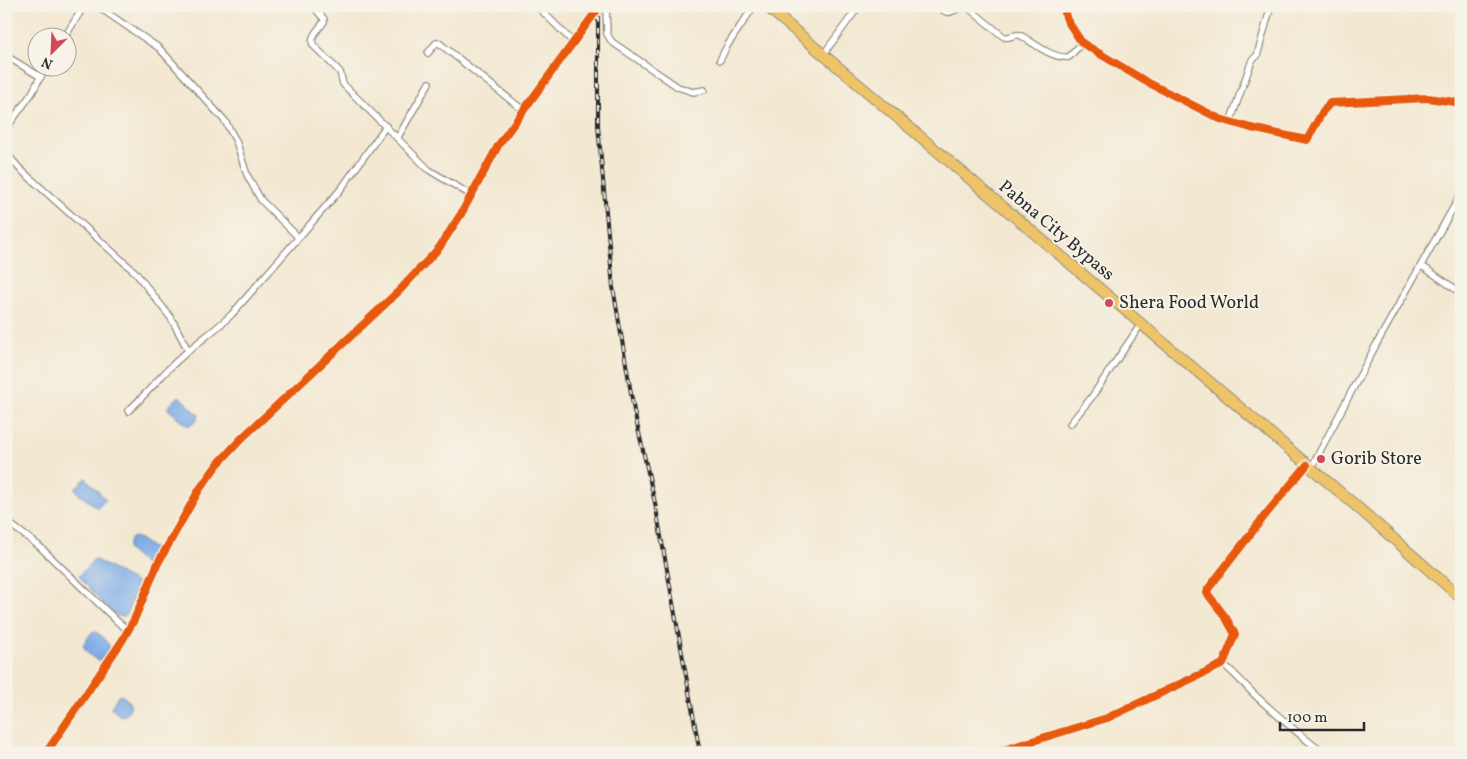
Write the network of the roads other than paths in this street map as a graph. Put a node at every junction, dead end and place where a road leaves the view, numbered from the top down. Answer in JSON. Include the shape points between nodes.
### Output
{"nodes":[{"id":1,"x":84,"y":6,"type":"edge"},
{"id":2,"x":97,"y":6,"type":"edge"},
{"id":3,"x":313,"y":6,"type":"edge"},
{"id":4,"x":537,"y":6,"type":"edge"},
{"id":5,"x":600,"y":6,"type":"edge"},
{"id":6,"x":606,"y":6,"type":"edge"},
{"id":7,"x":754,"y":6,"type":"edge"},
{"id":8,"x":766,"y":6,"type":"edge"},
{"id":9,"x":858,"y":6,"type":"edge"},
{"id":10,"x":938,"y":6,"type":"edge"},
{"id":11,"x":1068,"y":6,"type":"edge"},
{"id":12,"x":1271,"y":6,"type":"edge"},
{"id":13,"x":70,"y":28,"type":"edge"},
{"id":14,"x":573,"y":42,"type":"junction"},
{"id":15,"x":1082,"y":43,"type":"junction"},
{"id":16,"x":428,"y":53,"type":"dead end"},
{"id":17,"x":823,"y":55,"type":"junction"},
{"id":18,"x":6,"y":56,"type":"edge"},
{"id":19,"x":720,"y":60,"type":"dead end"},
{"id":20,"x":28,"y":69,"type":"edge"},
{"id":21,"x":40,"y":78,"type":"edge"},
{"id":22,"x":428,"y":83,"type":"dead end"},
{"id":23,"x":704,"y":90,"type":"dead end"},
{"id":24,"x":1461,"y":103,"type":"edge"},
{"id":25,"x":523,"y":110,"type":"junction"},
{"id":26,"x":1230,"y":122,"type":"junction"},
{"id":27,"x":386,"y":126,"type":"junction"},
{"id":28,"x":6,"y":129,"type":"edge"},
{"id":29,"x":398,"y":137,"type":"junction"},
{"id":30,"x":6,"y":153,"type":"edge"},
{"id":31,"x":1461,"y":194,"type":"edge"},
{"id":32,"x":471,"y":195,"type":"junction"},
{"id":33,"x":298,"y":238,"type":"junction"},
{"id":34,"x":1422,"y":266,"type":"junction"},
{"id":35,"x":1461,"y":292,"type":"edge"},
{"id":36,"x":1140,"y":324,"type":"junction"},
{"id":37,"x":188,"y":350,"type":"junction"},
{"id":38,"x":128,"y":411,"type":"dead end"},
{"id":39,"x":1070,"y":424,"type":"dead end"},
{"id":40,"x":1309,"y":467,"type":"junction"},
{"id":41,"x":6,"y":521,"type":"edge"},
{"id":42,"x":1461,"y":598,"type":"edge"},
{"id":43,"x":128,"y":630,"type":"junction"},
{"id":44,"x":1223,"y":664,"type":"junction"},
{"id":45,"x":46,"y":753,"type":"edge"},
{"id":46,"x":994,"y":753,"type":"edge"},
{"id":47,"x":1323,"y":753,"type":"edge"}],
"edges":[{"from":1,"to":13,"type":"street"},
{"from":2,"to":33,"type":"street","via":[[159,48],[206,98],[236,141],[247,175],[260,200]]},
{"from":3,"to":27,"type":"street","via":[[324,22],[313,36],[313,45],[340,72],[343,84]]},
{"from":4,"to":14,"type":"street"},
{"from":5,"to":14,"type":"street"},
{"from":6,"to":23,"type":"street","via":[[607,34],[612,42],[678,87],[693,92]]},
{"from":7,"to":19,"type":"street"},
{"from":8,"to":17,"type":"highway","name":"Pabna City Bypass"},
{"from":9,"to":17,"type":"street"},
{"from":10,"to":15,"type":"street","via":[[949,13],[966,6],[1004,37],[1018,34],[1063,57],[1069,57]]},
{"from":11,"to":15,"type":"street","via":[[1067,20]]},
{"from":12,"to":26,"type":"street","via":[[1257,56],[1252,60]]},
{"from":14,"to":25,"type":"street"},
{"from":15,"to":26,"type":"street","via":[[1145,81]]},
{"from":16,"to":25,"type":"street","via":[[439,43]]},
{"from":17,"to":36,"type":"highway","name":"Pabna City Bypass"},
{"from":18,"to":20,"type":"street"},
{"from":21,"to":28,"type":"street"},
{"from":22,"to":29,"type":"street"},
{"from":24,"to":26,"type":"street","via":[[1414,98],[1330,103],[1306,140]]},
{"from":25,"to":32,"type":"street","via":[[499,144]]},
{"from":27,"to":29,"type":"street"},
{"from":27,"to":33,"type":"street","via":[[341,189]]},
{"from":29,"to":32,"type":"street","via":[[430,170]]},
{"from":30,"to":37,"type":"street","via":[[135,272],[171,318]]},
{"from":31,"to":34,"type":"street"},
{"from":32,"to":43,"type":"street","via":[[439,248],[399,291],[217,465],[199,490],[158,564]]},
{"from":33,"to":37,"type":"street","via":[[232,314]]},
{"from":34,"to":35,"type":"street"},
{"from":34,"to":40,"type":"street"},
{"from":36,"to":39,"type":"street"},
{"from":36,"to":40,"type":"highway","name":"Pabna City Bypass"},
{"from":37,"to":38,"type":"street"},
{"from":40,"to":42,"type":"highway","name":"Pabna City Bypass"},
{"from":40,"to":44,"type":"street","via":[[1266,514],[1208,589],[1207,593],[1235,634]]},
{"from":41,"to":43,"type":"street","via":[[39,546]]},
{"from":43,"to":45,"type":"street"},
{"from":44,"to":46,"type":"street","via":[[1107,718]]},
{"from":44,"to":47,"type":"street","via":[[1282,720]]}]}
